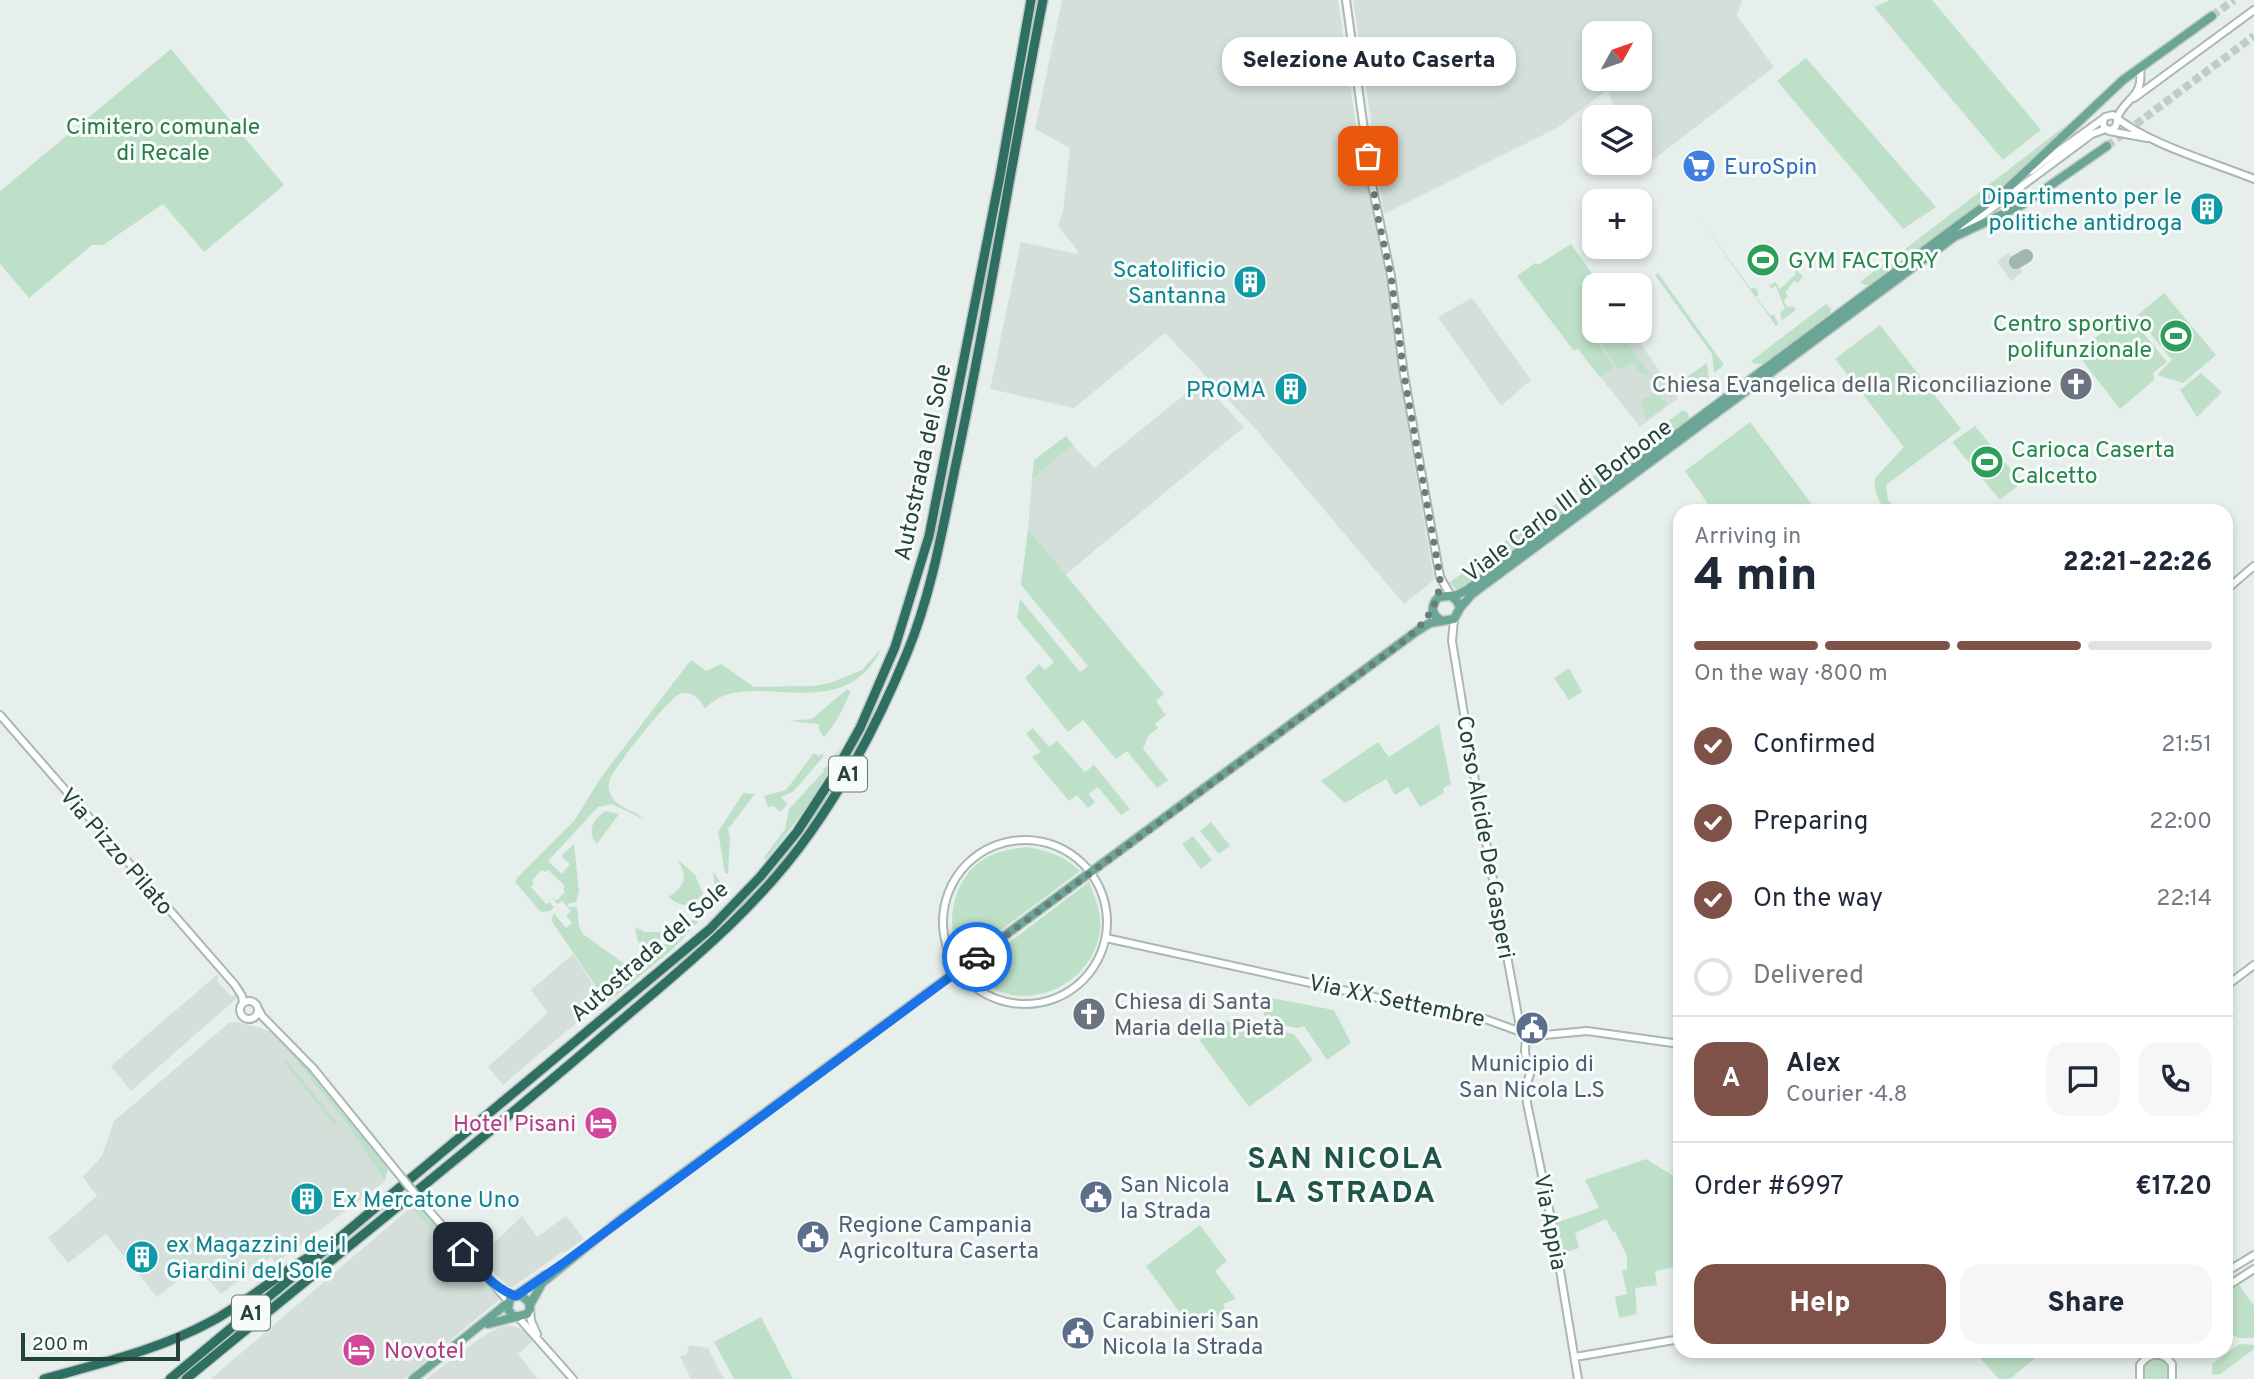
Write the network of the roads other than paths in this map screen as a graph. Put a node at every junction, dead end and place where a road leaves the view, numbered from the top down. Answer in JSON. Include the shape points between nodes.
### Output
{"nodes":[{"id":1,"x":1031,"y":0,"type":"edge"},
{"id":2,"x":1043,"y":0,"type":"edge"},
{"id":3,"x":1346,"y":0,"type":"edge"},
{"id":4,"x":2254,"y":10,"type":"edge"},
{"id":5,"x":2212,"y":16,"type":"tunnel mouth"},
{"id":6,"x":2140,"y":68,"type":"junction"},
{"id":7,"x":2135,"y":97,"type":"junction"},
{"id":8,"x":2105,"y":118,"type":"junction"},
{"id":9,"x":2117,"y":119,"type":"junction"},
{"id":10,"x":2107,"y":129,"type":"junction"},
{"id":11,"x":2155,"y":140,"type":"junction"},
{"id":12,"x":2106,"y":146,"type":"tunnel mouth"},
{"id":13,"x":2254,"y":179,"type":"edge"},
{"id":14,"x":2007,"y":189,"type":"junction"},
{"id":15,"x":1954,"y":237,"type":"junction"},
{"id":16,"x":2254,"y":566,"type":"edge"},
{"id":17,"x":1440,"y":577,"type":"junction"},
{"id":18,"x":2233,"y":584,"type":"edge"},
{"id":19,"x":1451,"y":596,"type":"junction"},
{"id":20,"x":1436,"y":599,"type":"junction"},
{"id":21,"x":1460,"y":608,"type":"junction"},
{"id":22,"x":1433,"y":610,"type":"junction"},
{"id":23,"x":1454,"y":619,"type":"junction"},
{"id":24,"x":1442,"y":621,"type":"junction"},
{"id":25,"x":1417,"y":631,"type":"junction"},
{"id":26,"x":1452,"y":641,"type":"junction"},
{"id":27,"x":0,"y":715,"type":"edge"},
{"id":28,"x":1090,"y":873,"type":"junction"},
{"id":29,"x":1106,"y":937,"type":"junction"},
{"id":30,"x":2254,"y":965,"type":"edge"},
{"id":31,"x":958,"y":970,"type":"junction"},
{"id":32,"x":2233,"y":981,"type":"edge"},
{"id":33,"x":235,"y":985,"type":"junction"},
{"id":34,"x":251,"y":1000,"type":"junction"},
{"id":35,"x":243,"y":1003,"type":"junction"},
{"id":36,"x":259,"y":1010,"type":"junction"},
{"id":37,"x":252,"y":1019,"type":"junction"},
{"id":38,"x":272,"y":1025,"type":"junction"},
{"id":39,"x":1521,"y":1032,"type":"junction"},
{"id":40,"x":1527,"y":1040,"type":"junction"},
{"id":41,"x":1673,"y":1043,"type":"edge"},
{"id":42,"x":331,"y":1245,"type":"junction"},
{"id":43,"x":2254,"y":1255,"type":"edge"},
{"id":44,"x":562,"y":1264,"type":"junction"},
{"id":45,"x":2233,"y":1268,"type":"edge"},
{"id":46,"x":2254,"y":1269,"type":"edge"},
{"id":47,"x":491,"y":1281,"type":"junction"},
{"id":48,"x":2233,"y":1282,"type":"edge"},
{"id":49,"x":516,"y":1296,"type":"junction"},
{"id":50,"x":509,"y":1302,"type":"junction"},
{"id":51,"x":530,"y":1307,"type":"junction"},
{"id":52,"x":518,"y":1317,"type":"junction"},
{"id":53,"x":476,"y":1330,"type":"junction"},
{"id":54,"x":540,"y":1339,"type":"junction"},
{"id":55,"x":1673,"y":1340,"type":"edge"},
{"id":56,"x":1575,"y":1357,"type":"junction"},
{"id":57,"x":2142,"y":1358,"type":"edge"},
{"id":58,"x":2148,"y":1358,"type":"edge"},
{"id":59,"x":2166,"y":1358,"type":"edge"},
{"id":60,"x":2171,"y":1358,"type":"edge"},
{"id":61,"x":2142,"y":1361,"type":"junction"},
{"id":62,"x":2172,"y":1364,"type":"junction"},
{"id":63,"x":2138,"y":1377,"type":"edge"},
{"id":64,"x":44,"y":1379,"type":"edge"},
{"id":65,"x":170,"y":1379,"type":"edge"},
{"id":66,"x":187,"y":1379,"type":"edge"},
{"id":67,"x":413,"y":1379,"type":"edge"},
{"id":68,"x":573,"y":1379,"type":"edge"},
{"id":69,"x":1578,"y":1379,"type":"edge"},
{"id":70,"x":2172,"y":1379,"type":"edge"}],
"edges":[{"from":1,"to":42,"type":"highway","name":"Autostrada del Sole","number":"A1","via":[[929,536],[895,647],[860,728],[832,778],[797,832],[710,929]]},
{"from":2,"to":66,"type":"highway","name":"Autostrada del Sole","number":"A1","via":[[979,354],[937,550],[909,649],[843,783],[769,885],[720,935],[537,1093]]},
{"from":3,"to":17,"type":"street","via":[[1371,180]]},
{"from":4,"to":7,"type":"street","name":"Viale Carlo III di Borbone"},
{"from":5,"to":6,"type":"main road"},
{"from":6,"to":7,"type":"street","name":"Viale Carlo III di Borbone"},
{"from":6,"to":14,"type":"main road"},
{"from":7,"to":8,"type":"street","name":"Viale Carlo III di Borbone"},
{"from":7,"to":9,"type":"street","name":"Viale Carlo III di Borbone"},
{"from":8,"to":9,"type":"street","via":[[2113,115]]},
{"from":8,"to":10,"type":"street"},
{"from":8,"to":14,"type":"street","name":"Viale Carlo III di Borbone"},
{"from":9,"to":10,"type":"street","name":"Viale Carlo III di Borbone","via":[[2117,127]]},
{"from":9,"to":11,"type":"street"},
{"from":10,"to":11,"type":"street"},
{"from":10,"to":15,"type":"street","name":"Viale Carlo III di Borbone","via":[[2092,134]]},
{"from":11,"to":13,"type":"street"},
{"from":12,"to":15,"type":"main road","via":[[2022,205]]},
{"from":14,"to":19,"type":"main road","name":"Viale Carlo III di Borbone","via":[[1467,590]]},
{"from":15,"to":21,"type":"main road","name":"Viale Carlo III di Borbone","via":[[1472,594]]},
{"from":16,"to":18,"type":"street"},
{"from":17,"to":19,"type":"street"},
{"from":17,"to":20,"type":"street"},
{"from":19,"to":20,"type":"main road","name":"Viale Carlo III di Borbone"},
{"from":19,"to":21,"type":"main road","name":"Viale Carlo III di Borbone"},
{"from":20,"to":22,"type":"main road"},
{"from":21,"to":23,"type":"main road","name":"Viale Carlo III di Borbone"},
{"from":22,"to":24,"type":"main road"},
{"from":22,"to":25,"type":"main road"},
{"from":23,"to":24,"type":"main road"},
{"from":23,"to":26,"type":"street","name":"Corso Alcide De Gasperi"},
{"from":24,"to":25,"type":"main road"},
{"from":24,"to":26,"type":"street","name":"Corso Alcide De Gasperi"},
{"from":25,"to":28,"type":"main road"},
{"from":26,"to":39,"type":"street","name":"Corso Alcide De Gasperi"},
{"from":27,"to":33,"type":"street","name":"Via Pizzo Pilato"},
{"from":28,"to":29,"type":"street","via":[[1104,903]]},
{"from":28,"to":31,"type":"main road"},
{"from":28,"to":31,"type":"street","via":[[1061,848],[1032,840],[1008,841],[976,856],[959,872],[945,903],[944,938]]},
{"from":29,"to":31,"type":"street","via":[[1096,963],[1081,982],[1045,1002],[1017,1004],[995,998]]},
{"from":29,"to":39,"type":"street","name":"Via XX Settembre","via":[[1474,1015]]},
{"from":30,"to":32,"type":"street"},
{"from":31,"to":44,"type":"main road"},
{"from":33,"to":34,"type":"street"},
{"from":33,"to":35,"type":"street"},
{"from":34,"to":35,"type":"street"},
{"from":34,"to":36,"type":"street"},
{"from":35,"to":37,"type":"street","via":[[242,1015]]},
{"from":36,"to":37,"type":"street"},
{"from":36,"to":38,"type":"street"},
{"from":37,"to":38,"type":"street"},
{"from":38,"to":47,"type":"street","bridge":true},
{"from":39,"to":40,"type":"street"},
{"from":40,"to":41,"type":"street","via":[[1587,1031]]},
{"from":40,"to":56,"type":"street","name":"Via Appia","via":[[1527,1060],[1532,1067],[1527,1103]]},
{"from":42,"to":64,"type":"highway","via":[[199,1328],[133,1354]]},
{"from":42,"to":65,"type":"highway","name":"Autostrada del Sole","number":"A1"},
{"from":43,"to":45,"type":"street"},
{"from":44,"to":49,"type":"main road"},
{"from":44,"to":51,"type":"main road","via":[[542,1283]]},
{"from":46,"to":48,"type":"street"},
{"from":47,"to":49,"type":"street"},
{"from":47,"to":50,"type":"street"},
{"from":49,"to":50,"type":"main road"},
{"from":49,"to":51,"type":"main road","via":[[525,1297]]},
{"from":50,"to":52,"type":"main road","via":[[510,1312]]},
{"from":50,"to":53,"type":"main road"},
{"from":51,"to":52,"type":"main road"},
{"from":51,"to":54,"type":"street"},
{"from":52,"to":53,"type":"main road"},
{"from":52,"to":54,"type":"street"},
{"from":53,"to":67,"type":"main road"},
{"from":54,"to":68,"type":"street"},
{"from":55,"to":56,"type":"street"},
{"from":56,"to":69,"type":"street","name":"Via Appia"},
{"from":57,"to":61,"type":"street"},
{"from":58,"to":61,"type":"street"},
{"from":59,"to":62,"type":"street"},
{"from":60,"to":62,"type":"street"},
{"from":61,"to":63,"type":"street"},
{"from":62,"to":70,"type":"street"}]}
